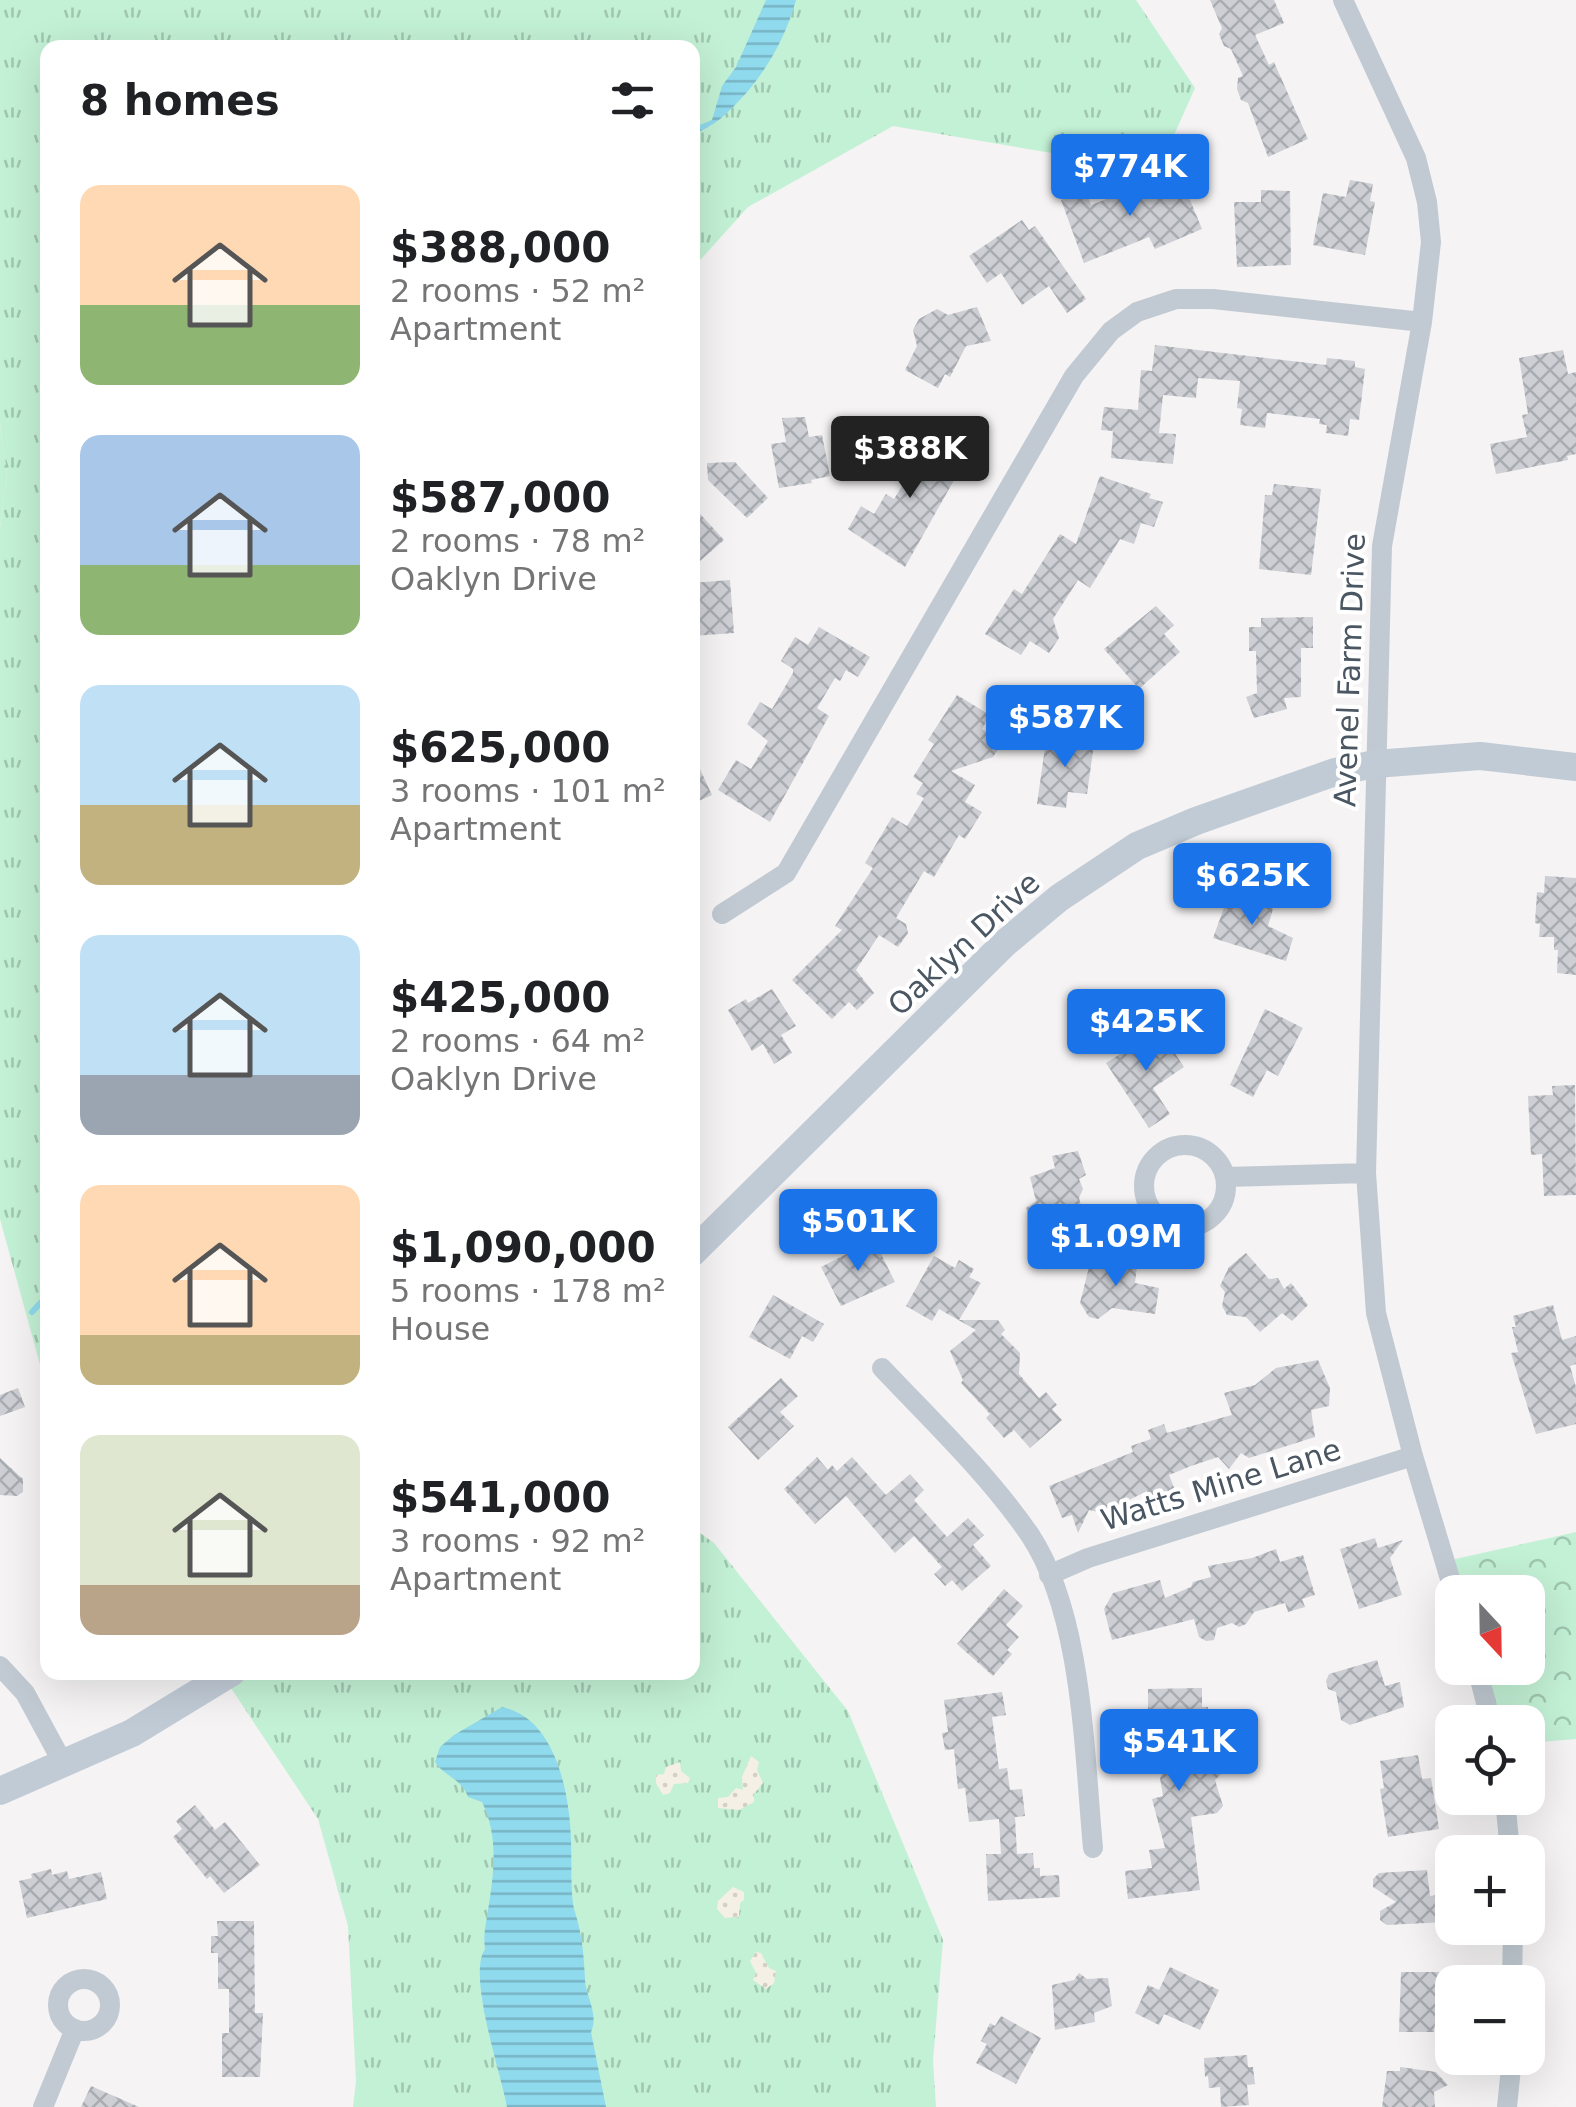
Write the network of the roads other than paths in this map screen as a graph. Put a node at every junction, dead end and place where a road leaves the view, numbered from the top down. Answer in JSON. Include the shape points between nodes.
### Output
{"nodes":[{"id":1,"x":1343,"y":0,"type":"edge"},
{"id":2,"x":1422,"y":322,"type":"junction"},
{"id":3,"x":1376,"y":764,"type":"junction"},
{"id":4,"x":1576,"y":766,"type":"edge"},
{"id":5,"x":722,"y":914,"type":"dead end"},
{"id":6,"x":1366,"y":1172,"type":"junction"},
{"id":7,"x":1225,"y":1177,"type":"junction"},
{"id":8,"x":700,"y":1244,"type":"edge"},
{"id":9,"x":882,"y":1368,"type":"dead end"},
{"id":10,"x":1413,"y":1456,"type":"junction"},
{"id":11,"x":1049,"y":1575,"type":"junction"},
{"id":12,"x":1449,"y":1575,"type":"edge"},
{"id":13,"x":0,"y":1666,"type":"edge"},
{"id":14,"x":219,"y":1680,"type":"edge"},
{"id":15,"x":64,"y":1765,"type":"junction"},
{"id":16,"x":0,"y":1791,"type":"edge"},
{"id":17,"x":1093,"y":1848,"type":"dead end"},
{"id":18,"x":74,"y":2029,"type":"dead end"},
{"id":19,"x":1510,"y":2075,"type":"edge"},
{"id":20,"x":43,"y":2107,"type":"edge"},
{"id":21,"x":1507,"y":2107,"type":"edge"}],
"edges":[{"from":1,"to":2,"type":"street","name":"Avenel Farm Drive","via":[[1416,158],[1427,202],[1431,242]]},
{"from":2,"to":3,"type":"street","name":"Avenel Farm Drive","via":[[1382,546]]},
{"from":2,"to":5,"type":"street","via":[[1176,299],[1137,312],[1111,332],[1074,376],[786,873]]},
{"from":3,"to":4,"type":"street","name":"Oaklyn Drive","via":[[1480,756]]},
{"from":3,"to":6,"type":"street","name":"Avenel Farm Drive"},
{"from":3,"to":8,"type":"street","name":"Oaklyn Drive","via":[[1196,821],[1137,846],[1059,898],[1004,944]]},
{"from":6,"to":7,"type":"street"},
{"from":6,"to":10,"type":"street","name":"Avenel Farm Drive","via":[[1376,1313]]},
{"from":7,"to":7,"type":"street","via":[[1202,1149],[1176,1146],[1154,1159],[1145,1196],[1174,1226],[1201,1224],[1222,1205]]},
{"from":9,"to":11,"type":"street","via":[[992,1484],[1032,1538]]},
{"from":10,"to":11,"type":"street","name":"Watts Mine Lane"},
{"from":10,"to":12,"type":"street","name":"Avenel Farm Drive"},
{"from":11,"to":17,"type":"street","via":[[1063,1607],[1080,1705]]},
{"from":13,"to":15,"type":"street","via":[[25,1693]]},
{"from":14,"to":15,"type":"street"},
{"from":15,"to":16,"type":"street"},
{"from":18,"to":20,"type":"street"},
{"from":19,"to":21,"type":"street"}]}
